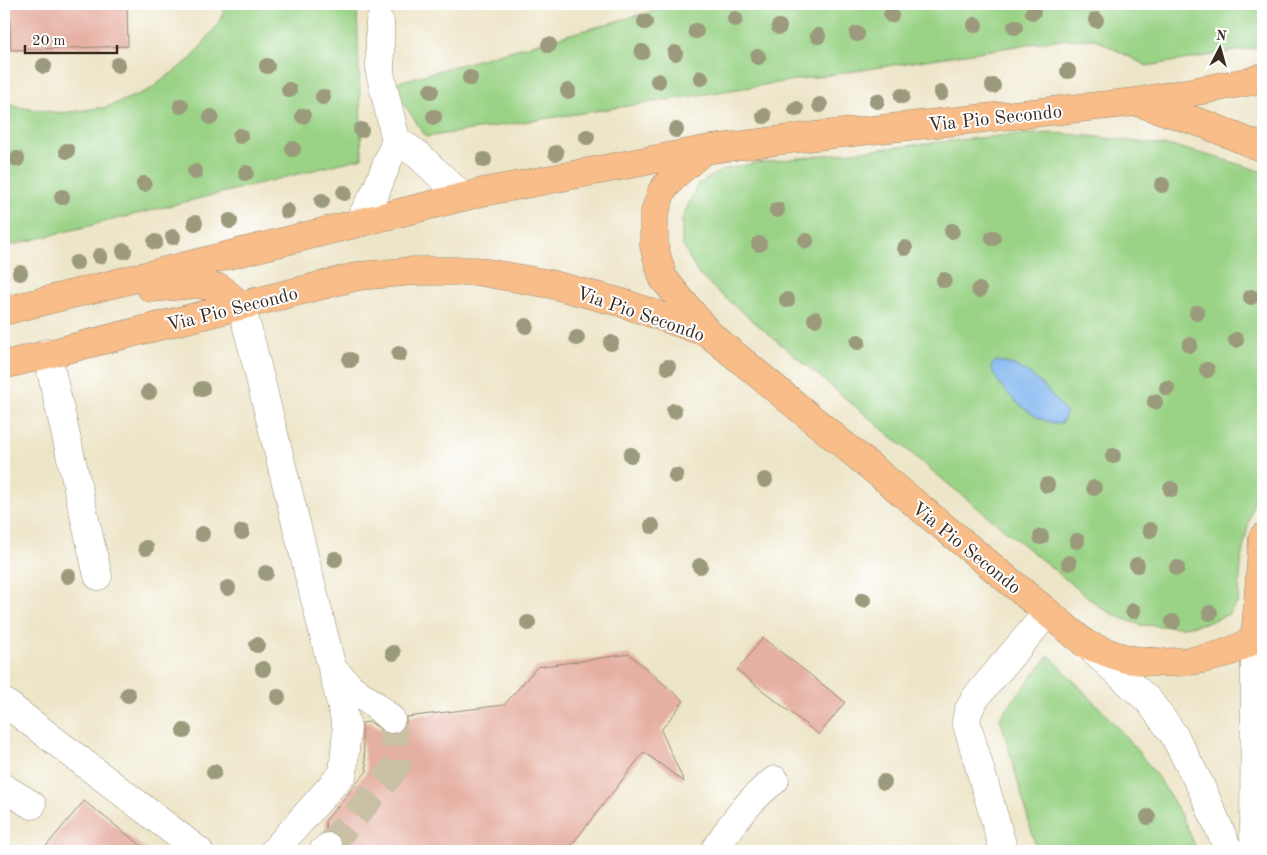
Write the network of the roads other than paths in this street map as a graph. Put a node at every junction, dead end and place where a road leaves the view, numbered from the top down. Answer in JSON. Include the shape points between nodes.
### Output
{"nodes":[{"id":1,"x":380,"y":22,"type":"dead end"},
{"id":2,"x":1263,"y":77,"type":"edge"},
{"id":3,"x":1136,"y":102,"type":"junction"},
{"id":4,"x":396,"y":140,"type":"junction"},
{"id":5,"x":1263,"y":148,"type":"edge"},
{"id":6,"x":704,"y":150,"type":"junction"},
{"id":7,"x":463,"y":198,"type":"junction"},
{"id":8,"x":358,"y":223,"type":"junction"},
{"id":9,"x":65,"y":295,"type":"junction"},
{"id":10,"x":241,"y":306,"type":"junction"},
{"id":11,"x":4,"y":311,"type":"edge"},
{"id":12,"x":708,"y":333,"type":"junction"},
{"id":13,"x":47,"y":353,"type":"junction"},
{"id":14,"x":4,"y":364,"type":"edge"},
{"id":15,"x":1263,"y":537,"type":"edge"},
{"id":16,"x":98,"y":576,"type":"dead end"},
{"id":17,"x":1047,"y":613,"type":"junction"},
{"id":18,"x":1259,"y":636,"type":"edge"},
{"id":19,"x":1087,"y":645,"type":"junction"},
{"id":20,"x":332,"y":668,"type":"junction"},
{"id":21,"x":4,"y":702,"type":"edge"},
{"id":22,"x":392,"y":719,"type":"tunnel mouth"},
{"id":23,"x":775,"y":780,"type":"dead end"},
{"id":24,"x":4,"y":788,"type":"edge"},
{"id":25,"x":32,"y":805,"type":"dead end"},
{"id":26,"x":199,"y":851,"type":"edge"},
{"id":27,"x":274,"y":851,"type":"edge"},
{"id":28,"x":714,"y":851,"type":"edge"},
{"id":29,"x":1004,"y":851,"type":"edge"},
{"id":30,"x":1229,"y":851,"type":"edge"},
{"id":31,"x":1254,"y":851,"type":"edge"}],
"edges":[{"from":1,"to":4,"type":"street","via":[[380,73]]},
{"from":2,"to":3,"type":"main road","name":"Via Pio Secondo"},
{"from":3,"to":5,"type":"main road","name":"Via Pio Secondo","via":[[1207,125]]},
{"from":3,"to":6,"type":"main road","name":"Via Pio Secondo"},
{"from":4,"to":7,"type":"street","via":[[417,154]]},
{"from":4,"to":8,"type":"street","via":[[376,192]]},
{"from":6,"to":7,"type":"main road","name":"Via Pio Secondo"},
{"from":6,"to":12,"type":"main road","via":[[662,191],[654,216],[654,246],[664,278]]},
{"from":7,"to":8,"type":"main road","name":"Via Pio Secondo"},
{"from":8,"to":9,"type":"main road","name":"Via Pio Secondo"},
{"from":9,"to":10,"type":"main road","via":[[196,284],[220,288]]},
{"from":9,"to":11,"type":"main road","name":"Via Pio Secondo"},
{"from":10,"to":12,"type":"main road","name":"Via Pio Secondo","via":[[359,276],[414,271],[476,271],[605,298]]},
{"from":10,"to":13,"type":"main road","name":"Via Pio Secondo"},
{"from":10,"to":20,"type":"street"},
{"from":12,"to":17,"type":"main road","name":"Via Pio Secondo"},
{"from":13,"to":14,"type":"main road","name":"Via Pio Secondo"},
{"from":13,"to":16,"type":"street"},
{"from":15,"to":18,"type":"main road"},
{"from":17,"to":19,"type":"main road","name":"Via Pio Secondo"},
{"from":17,"to":29,"type":"street","via":[[976,697],[966,721]]},
{"from":18,"to":19,"type":"main road","name":"Via Pio Secondo","via":[[1224,654],[1188,662],[1125,658]]},
{"from":18,"to":31,"type":"street"},
{"from":19,"to":30,"type":"street","via":[[1149,701],[1174,735]]},
{"from":20,"to":22,"type":"street","via":[[350,687]]},
{"from":20,"to":27,"type":"street","via":[[347,728],[343,773]]},
{"from":21,"to":26,"type":"street"},
{"from":23,"to":28,"type":"street","via":[[758,792]]},
{"from":24,"to":25,"type":"street"}]}
